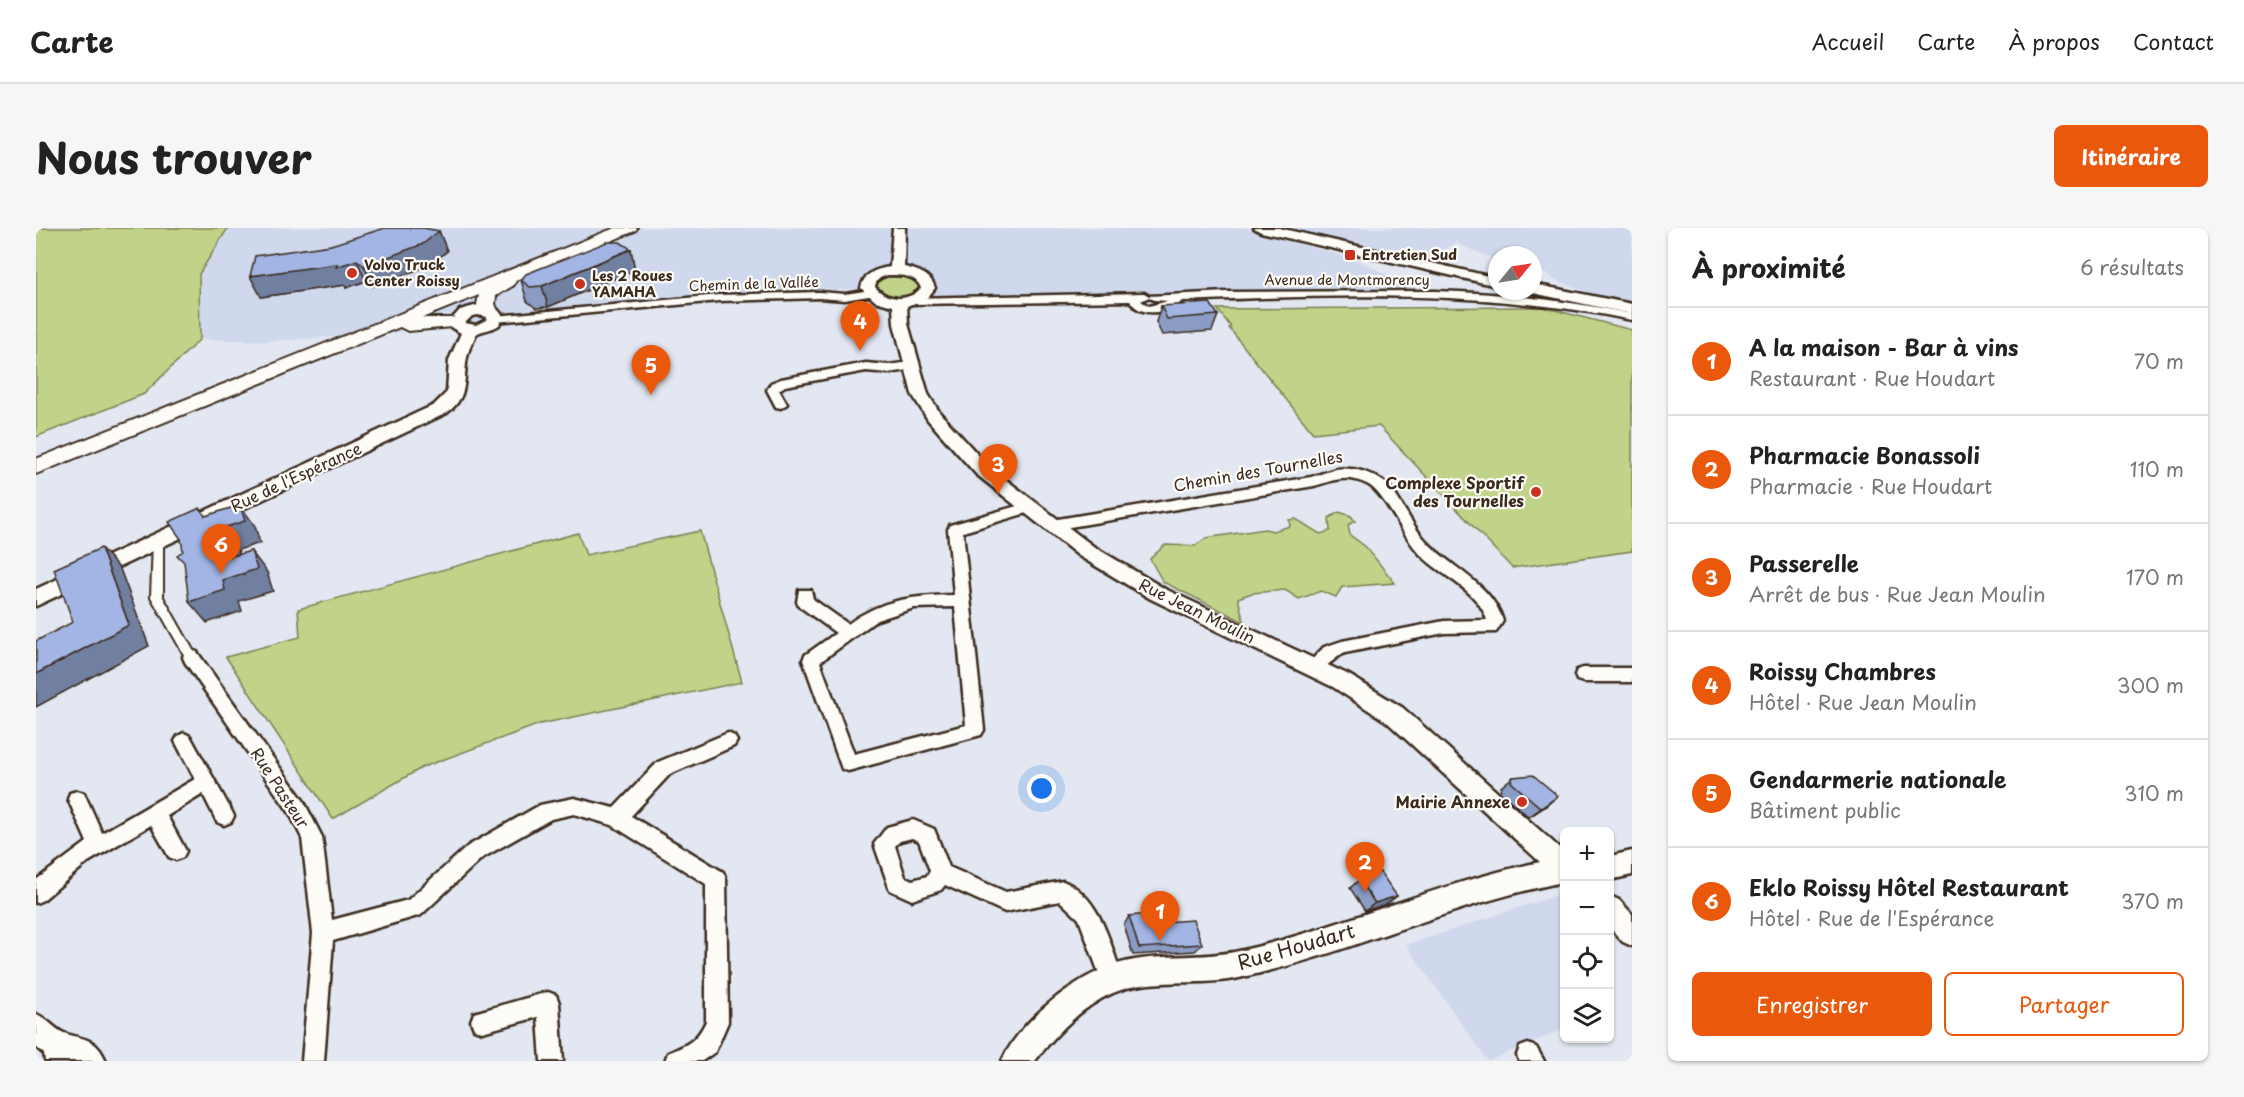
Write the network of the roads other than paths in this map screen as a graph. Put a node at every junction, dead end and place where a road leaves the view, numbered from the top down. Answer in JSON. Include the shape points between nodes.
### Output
{"nodes":[{"id":1,"x":600,"y":228,"type":"edge"},
{"id":2,"x":629,"y":228,"type":"edge"},
{"id":3,"x":899,"y":228,"type":"edge"},
{"id":4,"x":1261,"y":228,"type":"edge"},
{"id":5,"x":565,"y":255,"type":"junction"},
{"id":6,"x":897,"y":270,"type":"junction"},
{"id":7,"x":1488,"y":280,"type":"edge"},
{"id":8,"x":927,"y":284,"type":"junction"},
{"id":9,"x":1542,"y":291,"type":"edge"},
{"id":10,"x":871,"y":293,"type":"junction"},
{"id":11,"x":1488,"y":296,"type":"edge"},
{"id":12,"x":1095,"y":297,"type":"junction"},
{"id":13,"x":1140,"y":297,"type":"junction"},
{"id":14,"x":967,"y":300,"type":"junction"},
{"id":15,"x":1526,"y":300,"type":"edge"},
{"id":16,"x":1536,"y":300,"type":"edge"},
{"id":17,"x":1157,"y":302,"type":"junction"},
{"id":18,"x":903,"y":304,"type":"junction"},
{"id":19,"x":1144,"y":308,"type":"junction"},
{"id":20,"x":1632,"y":309,"type":"edge"},
{"id":21,"x":492,"y":315,"type":"junction"},
{"id":22,"x":1632,"y":317,"type":"edge"},
{"id":23,"x":1632,"y":322,"type":"edge"},
{"id":24,"x":464,"y":326,"type":"junction"},
{"id":25,"x":911,"y":366,"type":"junction"},
{"id":26,"x":255,"y":379,"type":"junction"},
{"id":27,"x":781,"y":404,"type":"dead end"},
{"id":28,"x":36,"y":450,"type":"edge"},
{"id":29,"x":36,"y":467,"type":"edge"},
{"id":30,"x":1028,"y":508,"type":"junction"},
{"id":31,"x":1052,"y":525,"type":"junction"},
{"id":32,"x":158,"y":540,"type":"junction"},
{"id":33,"x":805,"y":594,"type":"dead end"},
{"id":34,"x":36,"y":598,"type":"edge"},
{"id":35,"x":962,"y":601,"type":"junction"},
{"id":36,"x":848,"y":633,"type":"junction"},
{"id":37,"x":191,"y":657,"type":"joint"},
{"id":38,"x":1313,"y":667,"type":"junction"},
{"id":39,"x":1583,"y":675,"type":"dead end"},
{"id":40,"x":1632,"y":675,"type":"edge"},
{"id":41,"x":184,"y":741,"type":"dead end"},
{"id":42,"x":728,"y":741,"type":"dead end"},
{"id":43,"x":205,"y":783,"type":"junction"},
{"id":44,"x":77,"y":799,"type":"dead end"},
{"id":45,"x":154,"y":813,"type":"junction"},
{"id":46,"x":224,"y":816,"type":"dead end"},
{"id":47,"x":617,"y":818,"type":"junction"},
{"id":48,"x":98,"y":846,"type":"junction"},
{"id":49,"x":176,"y":851,"type":"dead end"},
{"id":50,"x":1632,"y":863,"type":"edge"},
{"id":51,"x":1560,"y":865,"type":"edge"},
{"id":52,"x":1614,"y":867,"type":"edge"},
{"id":53,"x":1560,"y":870,"type":"edge"},
{"id":54,"x":941,"y":873,"type":"dead end"},
{"id":55,"x":36,"y":892,"type":"edge"},
{"id":56,"x":1614,"y":913,"type":"edge"},
{"id":57,"x":323,"y":933,"type":"junction"},
{"id":58,"x":1632,"y":933,"type":"edge"},
{"id":59,"x":1112,"y":979,"type":"junction"},
{"id":60,"x":483,"y":1021,"type":"dead end"},
{"id":61,"x":51,"y":1045,"type":"edge"},
{"id":62,"x":91,"y":1061,"type":"edge"},
{"id":63,"x":313,"y":1061,"type":"edge"},
{"id":64,"x":552,"y":1061,"type":"edge"},
{"id":65,"x":676,"y":1061,"type":"edge"},
{"id":66,"x":1017,"y":1061,"type":"edge"}],
"edges":[{"from":1,"to":28,"type":"main road"},
{"from":2,"to":5,"type":"main road"},
{"from":3,"to":6,"type":"street"},
{"from":4,"to":7,"type":"main road"},
{"from":5,"to":21,"type":"main road","via":[[488,294],[486,304]]},
{"from":5,"to":26,"type":"main road"},
{"from":6,"to":8,"type":"street","via":[[916,274]]},
{"from":6,"to":10,"type":"street","via":[[871,277]]},
{"from":8,"to":14,"type":"street"},
{"from":8,"to":18,"type":"street","via":[[925,294]]},
{"from":9,"to":20,"type":"main road"},
{"from":10,"to":18,"type":"street"},
{"from":10,"to":21,"type":"street","name":"Chemin de la Vallée","via":[[845,297],[719,298]]},
{"from":11,"to":17,"type":"street","name":"Avenue de Montmorency","via":[[1190,296]]},
{"from":12,"to":13,"type":"street"},
{"from":12,"to":14,"type":"street"},
{"from":12,"to":19,"type":"street"},
{"from":13,"to":17,"type":"street"},
{"from":13,"to":19,"type":"street","via":[[1136,303]]},
{"from":14,"to":18,"type":"street"},
{"from":15,"to":23,"type":"street","name":"Avenue de Montmorency"},
{"from":16,"to":22,"type":"street","name":"Avenue de Montmorency"},
{"from":17,"to":19,"type":"street","via":[[1154,309]]},
{"from":18,"to":25,"type":"street","name":"Rue Jean Moulin"},
{"from":21,"to":24,"type":"main road","via":[[471,311],[461,316]]},
{"from":24,"to":26,"type":"main road","via":[[423,323],[402,327]]},
{"from":24,"to":32,"type":"main road","name":"Rue de l'Espérance","via":[[455,367],[455,396],[445,407]]},
{"from":25,"to":27,"type":"street","via":[[866,367],[781,383],[773,390]]},
{"from":25,"to":30,"type":"street","name":"Rue Jean Moulin","via":[[920,394],[934,416],[982,470]]},
{"from":26,"to":29,"type":"main road"},
{"from":30,"to":31,"type":"street","name":"Rue Jean Moulin"},
{"from":30,"to":35,"type":"street","via":[[955,529]]},
{"from":31,"to":38,"type":"street","name":"Rue Jean Moulin","via":[[1086,551],[1158,594]]},
{"from":31,"to":38,"type":"street","name":"Chemin des Tournelles","via":[[1314,481],[1343,471],[1373,481],[1387,491],[1418,542],[1436,562],[1475,589],[1494,612],[1495,621],[1490,628],[1444,627],[1342,647]]},
{"from":32,"to":34,"type":"main road","name":"Rue de l'Espérance"},
{"from":32,"to":37,"type":"street","name":"Rue Pasteur","via":[[157,597]]},
{"from":33,"to":36,"type":"street","via":[[805,602]]},
{"from":35,"to":36,"type":"street","via":[[914,602],[871,616]]},
{"from":35,"to":36,"type":"street","via":[[975,730],[848,763],[811,660]]},
{"from":37,"to":57,"type":"street","name":"Rue Pasteur","via":[[296,806],[312,837]]},
{"from":38,"to":51,"type":"street","name":"Rue Jean Moulin","via":[[1362,692],[1395,715]]},
{"from":39,"to":40,"type":"street"},
{"from":41,"to":43,"type":"street"},
{"from":42,"to":47,"type":"street","via":[[664,768]]},
{"from":43,"to":45,"type":"street"},
{"from":43,"to":46,"type":"street"},
{"from":44,"to":48,"type":"street"},
{"from":45,"to":48,"type":"street"},
{"from":45,"to":49,"type":"street"},
{"from":47,"to":57,"type":"street","via":[[574,806],[547,811],[475,852],[414,908]]},
{"from":47,"to":65,"type":"street","via":[[716,879],[717,1022],[707,1044]]},
{"from":48,"to":55,"type":"street"},
{"from":50,"to":52,"type":"street"},
{"from":53,"to":59,"type":"street","name":"Rue Houdart","via":[[1527,875],[1235,966],[1145,972]]},
{"from":54,"to":59,"type":"street","via":[[1005,902],[1063,891],[1088,913]]},
{"from":56,"to":58,"type":"street"},
{"from":57,"to":63,"type":"street","name":"Rue Pasteur"},
{"from":59,"to":66,"type":"street","name":"Rue Houdart","via":[[1076,998]]},
{"from":60,"to":64,"type":"street","via":[[548,1003]]},
{"from":61,"to":62,"type":"street","via":[[76,1048]]}]}
